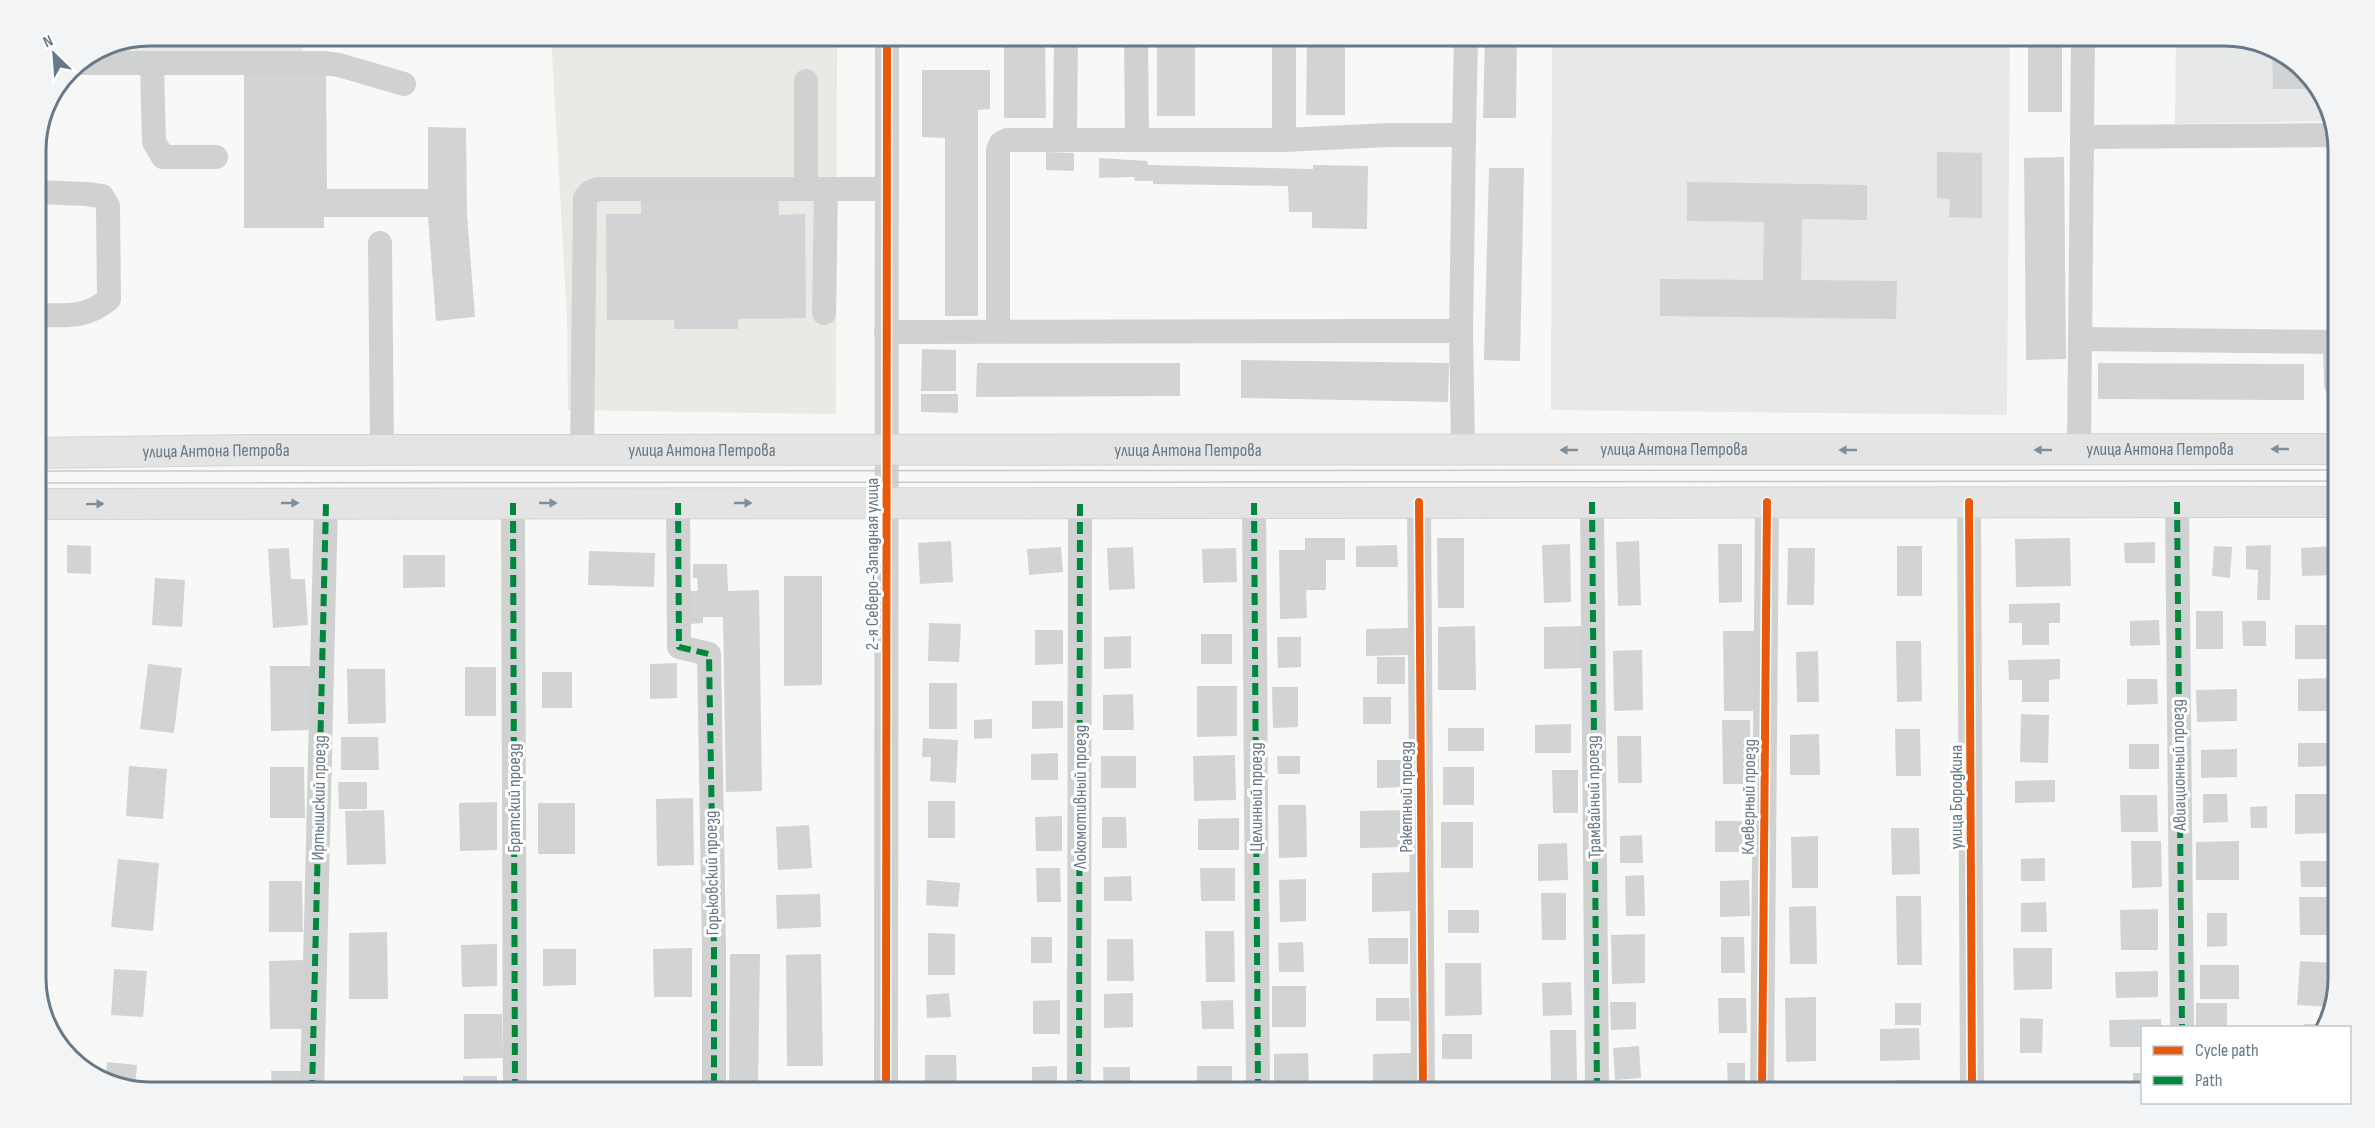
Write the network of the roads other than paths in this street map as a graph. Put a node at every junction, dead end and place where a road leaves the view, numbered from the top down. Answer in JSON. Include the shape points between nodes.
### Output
{"nodes":[{"id":1,"x":887,"y":46,"type":"edge"},
{"id":2,"x":1066,"y":46,"type":"edge"},
{"id":3,"x":1136,"y":46,"type":"edge"},
{"id":4,"x":1284,"y":46,"type":"edge"},
{"id":5,"x":1466,"y":46,"type":"edge"},
{"id":6,"x":2083,"y":46,"type":"edge"},
{"id":7,"x":94,"y":63,"type":"edge"},
{"id":8,"x":152,"y":64,"type":"junction"},
{"id":9,"x":806,"y":81,"type":"dead end"},
{"id":10,"x":404,"y":84,"type":"dead end"},
{"id":11,"x":1464,"y":135,"type":"junction"},
{"id":12,"x":2327,"y":135,"type":"edge"},
{"id":13,"x":2082,"y":137,"type":"junction"},
{"id":14,"x":1065,"y":139,"type":"junction"},
{"id":15,"x":1137,"y":139,"type":"junction"},
{"id":16,"x":1284,"y":140,"type":"junction"},
{"id":17,"x":216,"y":157,"type":"dead end"},
{"id":18,"x":816,"y":189,"type":"junction"},
{"id":19,"x":887,"y":189,"type":"junction"},
{"id":20,"x":47,"y":192,"type":"edge"},
{"id":21,"x":381,"y":243,"type":"dead end"},
{"id":22,"x":824,"y":313,"type":"dead end"},
{"id":23,"x":47,"y":315,"type":"edge"},
{"id":24,"x":998,"y":331,"type":"junction"},
{"id":25,"x":1461,"y":331,"type":"junction"},
{"id":26,"x":886,"y":332,"type":"junction"},
{"id":27,"x":2080,"y":339,"type":"junction"},
{"id":28,"x":2328,"y":342,"type":"edge"},
{"id":29,"x":2328,"y":449,"type":"edge"},
{"id":30,"x":382,"y":450,"type":"junction"},
{"id":31,"x":887,"y":450,"type":"junction"},
{"id":32,"x":1462,"y":450,"type":"junction"},
{"id":33,"x":2079,"y":450,"type":"junction"},
{"id":34,"x":582,"y":451,"type":"junction"},
{"id":35,"x":47,"y":453,"type":"edge"},
{"id":36,"x":1419,"y":502,"type":"junction"},
{"id":37,"x":1592,"y":502,"type":"junction"},
{"id":38,"x":1767,"y":502,"type":"junction"},
{"id":39,"x":1969,"y":502,"type":"junction"},
{"id":40,"x":2177,"y":502,"type":"junction"},
{"id":41,"x":2328,"y":502,"type":"edge"},
{"id":42,"x":326,"y":503,"type":"junction"},
{"id":43,"x":513,"y":503,"type":"junction"},
{"id":44,"x":678,"y":503,"type":"junction"},
{"id":45,"x":888,"y":503,"type":"junction"},
{"id":46,"x":1080,"y":503,"type":"junction"},
{"id":47,"x":1254,"y":503,"type":"junction"},
{"id":48,"x":47,"y":504,"type":"edge"},
{"id":49,"x":2182,"y":1026,"type":"edge"},
{"id":50,"x":312,"y":1082,"type":"edge"},
{"id":51,"x":515,"y":1082,"type":"edge"},
{"id":52,"x":714,"y":1082,"type":"edge"},
{"id":53,"x":886,"y":1082,"type":"edge"},
{"id":54,"x":1079,"y":1082,"type":"edge"},
{"id":55,"x":1258,"y":1082,"type":"edge"},
{"id":56,"x":1423,"y":1082,"type":"edge"},
{"id":57,"x":1597,"y":1082,"type":"edge"},
{"id":58,"x":1762,"y":1082,"type":"edge"},
{"id":59,"x":1972,"y":1082,"type":"edge"}],
"edges":[{"from":1,"to":19,"type":"street","name":"2-я Северо-Западная улица"},
{"from":2,"to":14,"type":"street"},
{"from":3,"to":15,"type":"street"},
{"from":4,"to":16,"type":"street"},
{"from":5,"to":11,"type":"street"},
{"from":6,"to":13,"type":"street"},
{"from":7,"to":8,"type":"street"},
{"from":8,"to":10,"type":"street","via":[[324,63]]},
{"from":8,"to":17,"type":"street","via":[[154,142],[163,157]]},
{"from":9,"to":18,"type":"street"},
{"from":11,"to":16,"type":"street"},
{"from":11,"to":25,"type":"street"},
{"from":12,"to":13,"type":"street"},
{"from":13,"to":27,"type":"street"},
{"from":14,"to":15,"type":"street"},
{"from":14,"to":24,"type":"street","via":[[1007,140],[998,150]]},
{"from":15,"to":16,"type":"street"},
{"from":18,"to":19,"type":"street"},
{"from":18,"to":22,"type":"street"},
{"from":18,"to":34,"type":"street","via":[[590,192],[585,198]]},
{"from":19,"to":26,"type":"street","name":"2-я Северо-Западная улица"},
{"from":20,"to":23,"type":"street","via":[[102,196],[108,206],[109,299],[97,310],[84,314]]},
{"from":21,"to":30,"type":"street"},
{"from":24,"to":25,"type":"street"},
{"from":24,"to":26,"type":"street"},
{"from":25,"to":32,"type":"street"},
{"from":26,"to":31,"type":"street","name":"2-я Северо-Западная улица"},
{"from":27,"to":28,"type":"street"},
{"from":27,"to":33,"type":"street"},
{"from":29,"to":33,"type":"main road","name":"улица Антона Петрова","one_way":true},
{"from":30,"to":34,"type":"main road","name":"улица Антона Петрова"},
{"from":30,"to":35,"type":"main road","name":"улица Антона Петрова"},
{"from":31,"to":32,"type":"main road","name":"улица Антона Петрова"},
{"from":31,"to":34,"type":"main road","name":"улица Антона Петрова"},
{"from":31,"to":45,"type":"street","name":"2-я Северо-Западная улица"},
{"from":33,"to":32,"type":"main road","name":"улица Антона Петрова","one_way":true},
{"from":36,"to":37,"type":"main road"},
{"from":36,"to":47,"type":"main road"},
{"from":36,"to":56,"type":"street","name":"Ракетный проезд"},
{"from":37,"to":38,"type":"main road"},
{"from":37,"to":57,"type":"street","name":"Трамвайный проезд"},
{"from":38,"to":39,"type":"main road"},
{"from":38,"to":58,"type":"street","name":"Клеверный проезд"},
{"from":39,"to":40,"type":"main road"},
{"from":39,"to":59,"type":"street","name":"улица Бородкина"},
{"from":40,"to":41,"type":"main road"},
{"from":40,"to":49,"type":"street","name":"Авиационный проезд"},
{"from":42,"to":43,"type":"main road"},
{"from":48,"to":42,"type":"main road","one_way":true},
{"from":42,"to":50,"type":"street","name":"Иртышский проезд"},
{"from":43,"to":44,"type":"main road","one_way":true},
{"from":43,"to":51,"type":"street","name":"Братский проезд"},
{"from":44,"to":45,"type":"main road","one_way":true},
{"from":44,"to":52,"type":"street","name":"Горьковский проезд","via":[[679,647],[709,654]]},
{"from":45,"to":46,"type":"main road"},
{"from":45,"to":53,"type":"street","name":"2-я Северо-Западная улица"},
{"from":46,"to":47,"type":"main road"},
{"from":46,"to":54,"type":"street","name":"Локомотивный проезд"},
{"from":47,"to":55,"type":"street","name":"Целинный проезд"}]}
